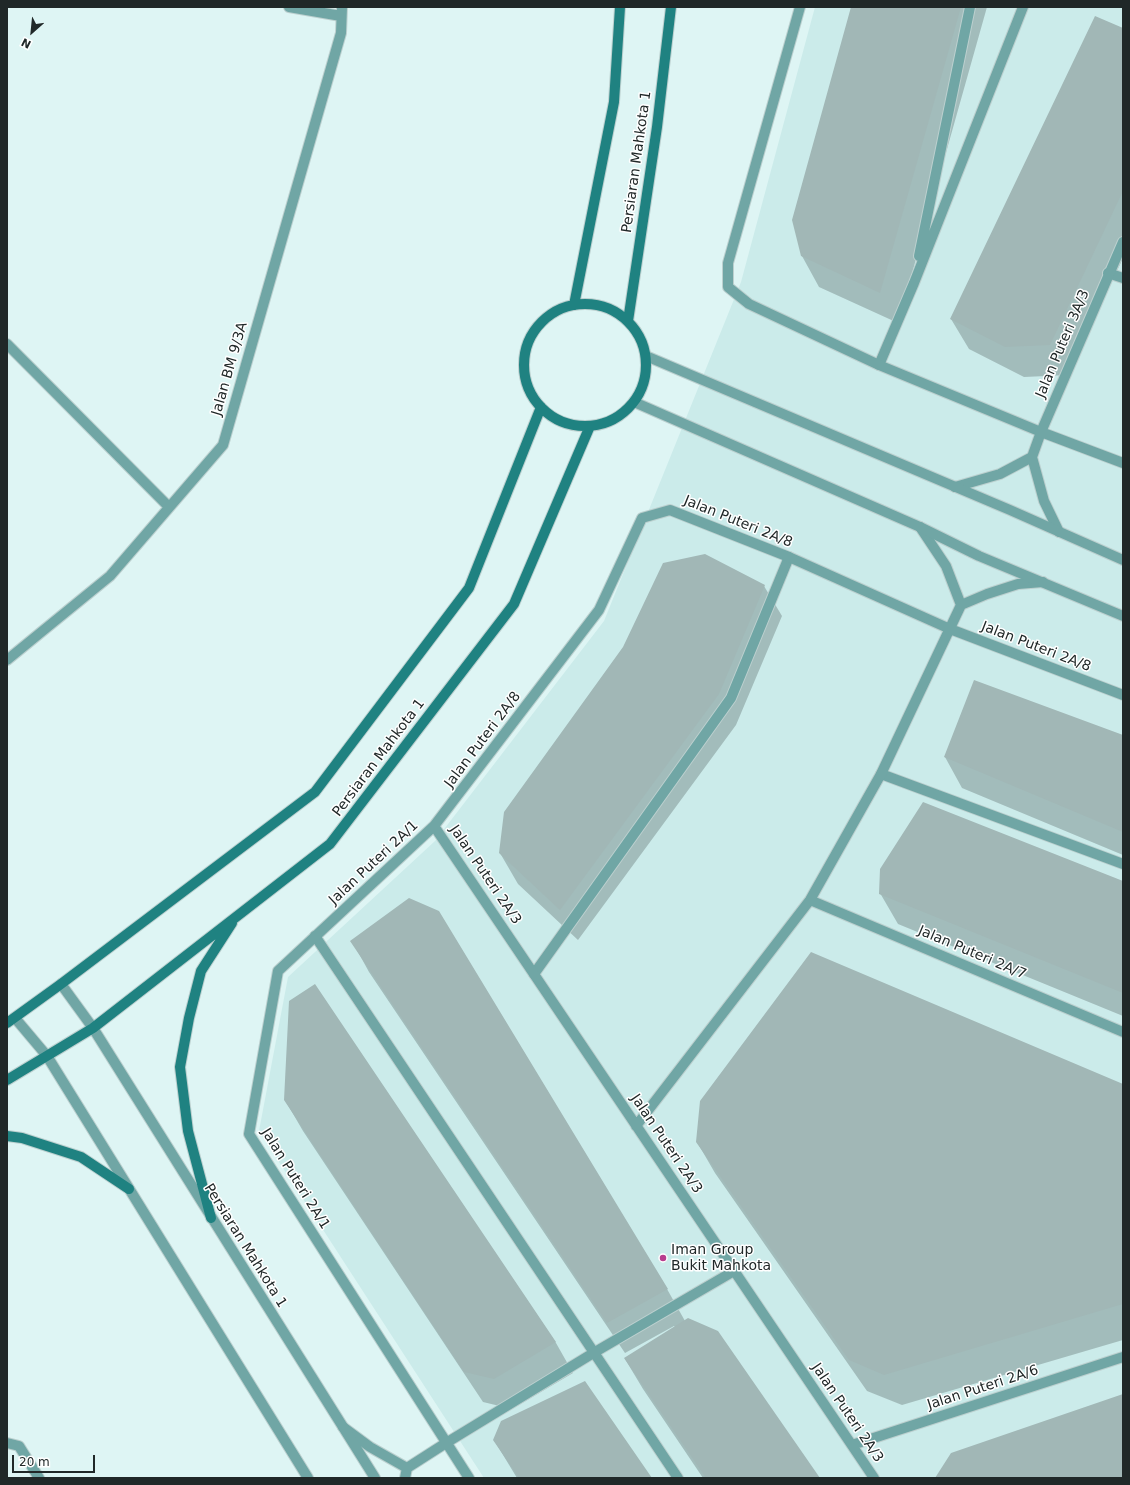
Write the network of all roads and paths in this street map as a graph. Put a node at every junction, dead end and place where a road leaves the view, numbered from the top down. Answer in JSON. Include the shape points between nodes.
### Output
{"nodes":[{"id":1,"x":289,"y":7,"type":"edge"},
{"id":2,"x":620,"y":7,"type":"edge"},
{"id":3,"x":671,"y":7,"type":"edge"},
{"id":4,"x":800,"y":7,"type":"edge"},
{"id":5,"x":970,"y":7,"type":"edge"},
{"id":6,"x":1023,"y":7,"type":"edge"},
{"id":7,"x":342,"y":12,"type":"edge"},
{"id":8,"x":1123,"y":242,"type":"edge"},
{"id":9,"x":1108,"y":273,"type":"junction"},
{"id":10,"x":1123,"y":278,"type":"edge"},
{"id":11,"x":914,"y":283,"type":"junction"},
{"id":12,"x":574,"y":305,"type":"junction"},
{"id":13,"x":628,"y":321,"type":"junction"},
{"id":14,"x":7,"y":344,"type":"edge"},
{"id":15,"x":646,"y":356,"type":"junction"},
{"id":16,"x":879,"y":365,"type":"junction"},
{"id":17,"x":634,"y":402,"type":"junction"},
{"id":18,"x":541,"y":407,"type":"junction"},
{"id":19,"x":590,"y":426,"type":"junction"},
{"id":20,"x":1041,"y":432,"type":"junction"},
{"id":21,"x":1032,"y":457,"type":"junction"},
{"id":22,"x":1123,"y":463,"type":"edge"},
{"id":23,"x":955,"y":487,"type":"junction"},
{"id":24,"x":169,"y":507,"type":"junction"},
{"id":25,"x":920,"y":528,"type":"junction"},
{"id":26,"x":1058,"y":532,"type":"junction"},
{"id":27,"x":789,"y":557,"type":"junction"},
{"id":28,"x":1123,"y":560,"type":"edge"},
{"id":29,"x":1044,"y":582,"type":"junction"},
{"id":30,"x":961,"y":605,"type":"junction"},
{"id":31,"x":1123,"y":616,"type":"edge"},
{"id":32,"x":950,"y":629,"type":"junction"},
{"id":33,"x":7,"y":660,"type":"edge"},
{"id":34,"x":1123,"y":695,"type":"edge"},
{"id":35,"x":881,"y":774,"type":"junction"},
{"id":36,"x":434,"y":826,"type":"junction"},
{"id":37,"x":1123,"y":864,"type":"edge"},
{"id":38,"x":810,"y":900,"type":"junction"},
{"id":39,"x":237,"y":916,"type":"junction"},
{"id":40,"x":315,"y":936,"type":"junction"},
{"id":41,"x":534,"y":974,"type":"junction"},
{"id":42,"x":61,"y":984,"type":"junction"},
{"id":43,"x":11,"y":1020,"type":"edge"},
{"id":44,"x":93,"y":1028,"type":"junction"},
{"id":45,"x":1123,"y":1032,"type":"edge"},
{"id":46,"x":47,"y":1056,"type":"junction"},
{"id":47,"x":7,"y":1080,"type":"edge"},
{"id":48,"x":636,"y":1126,"type":"junction"},
{"id":49,"x":7,"y":1136,"type":"edge"},
{"id":50,"x":129,"y":1189,"type":"junction"},
{"id":51,"x":211,"y":1218,"type":"junction"},
{"id":52,"x":734,"y":1271,"type":"junction"},
{"id":53,"x":595,"y":1352,"type":"junction"},
{"id":54,"x":1123,"y":1357,"type":"edge"},
{"id":55,"x":343,"y":1426,"type":"junction"},
{"id":56,"x":7,"y":1443,"type":"edge"},
{"id":57,"x":446,"y":1443,"type":"junction"},
{"id":58,"x":852,"y":1445,"type":"junction"},
{"id":59,"x":406,"y":1473,"type":"edge"},
{"id":60,"x":39,"y":1478,"type":"edge"},
{"id":61,"x":308,"y":1478,"type":"edge"},
{"id":62,"x":375,"y":1478,"type":"edge"},
{"id":63,"x":469,"y":1478,"type":"edge"},
{"id":64,"x":678,"y":1478,"type":"edge"},
{"id":65,"x":874,"y":1478,"type":"edge"}],
"edges":[{"from":1,"to":7,"type":"street"},
{"from":2,"to":12,"type":"main road","via":[[614,102]]},
{"from":3,"to":13,"type":"main road","name":"Persiaran Mahkota 1","via":[[657,127]]},
{"from":4,"to":16,"type":"street","via":[[728,263],[728,287],[749,304]]},
{"from":5,"to":11,"type":"street"},
{"from":6,"to":11,"type":"street"},
{"from":7,"to":24,"type":"street","name":"Jalan BM 9/3A","via":[[341,33],[223,445]]},
{"from":8,"to":9,"type":"street","name":"Jalan Puteri 3A/3"},
{"from":9,"to":10,"type":"street"},
{"from":9,"to":20,"type":"street","name":"Jalan Puteri 3A/3"},
{"from":11,"to":16,"type":"street"},
{"from":12,"to":13,"type":"main road","via":[[593,304],[612,310]]},
{"from":12,"to":18,"type":"main road","via":[[556,311],[540,322],[530,337],[524,355],[524,374],[530,392]]},
{"from":13,"to":15,"type":"main road","via":[[639,337]]},
{"from":14,"to":24,"type":"street"},
{"from":15,"to":17,"type":"main road","via":[[646,376]]},
{"from":15,"to":23,"type":"street"},
{"from":16,"to":20,"type":"street"},
{"from":17,"to":19,"type":"main road","via":[[610,421]]},
{"from":17,"to":25,"type":"street"},
{"from":18,"to":19,"type":"main road","via":[[556,418]]},
{"from":18,"to":42,"type":"main road","via":[[469,588],[315,792]]},
{"from":19,"to":39,"type":"main road","name":"Persiaran Mahkota 1","via":[[514,604],[330,844]]},
{"from":20,"to":21,"type":"street","name":"Jalan Puteri 3A/3"},
{"from":20,"to":22,"type":"street"},
{"from":21,"to":23,"type":"street","via":[[1000,474]]},
{"from":21,"to":26,"type":"street","via":[[1044,501]]},
{"from":23,"to":26,"type":"street"},
{"from":24,"to":33,"type":"street","name":"Jalan BM 9/3A","via":[[110,576]]},
{"from":25,"to":29,"type":"street","via":[[979,556]]},
{"from":25,"to":30,"type":"street","via":[[946,566]]},
{"from":26,"to":28,"type":"street"},
{"from":27,"to":32,"type":"street","name":"Jalan Puteri 2A/8"},
{"from":27,"to":36,"type":"street","name":"Jalan Puteri 2A/8","via":[[670,510],[642,518],[599,610]]},
{"from":27,"to":41,"type":"street","via":[[731,698]]},
{"from":29,"to":30,"type":"street","via":[[1018,584]]},
{"from":29,"to":31,"type":"street"},
{"from":30,"to":32,"type":"street"},
{"from":32,"to":34,"type":"street","name":"Jalan Puteri 2A/8"},
{"from":32,"to":35,"type":"street"},
{"from":35,"to":37,"type":"street"},
{"from":35,"to":38,"type":"street"},
{"from":36,"to":40,"type":"street","name":"Jalan Puteri 2A/1"},
{"from":36,"to":41,"type":"street","name":"Jalan Puteri 2A/3"},
{"from":38,"to":45,"type":"street","name":"Jalan Puteri 2A/7"},
{"from":38,"to":48,"type":"street"},
{"from":39,"to":44,"type":"main road","name":"Persiaran Mahkota 1"},
{"from":39,"to":51,"type":"main road","via":[[201,971],[188,1018],[180,1067],[188,1131]]},
{"from":40,"to":53,"type":"street"},
{"from":40,"to":57,"type":"street","name":"Jalan Puteri 2A/1","via":[[278,971],[249,1134]]},
{"from":41,"to":48,"type":"street","name":"Jalan Puteri 2A/3"},
{"from":42,"to":43,"type":"main road"},
{"from":42,"to":44,"type":"street","name":"Persiaran Mahkota 1"},
{"from":43,"to":46,"type":"street"},
{"from":44,"to":46,"type":"main road","name":"Persiaran Mahkota 1"},
{"from":44,"to":51,"type":"street","name":"Persiaran Mahkota 1"},
{"from":46,"to":47,"type":"main road","name":"Persiaran Mahkota 1"},
{"from":46,"to":50,"type":"street"},
{"from":48,"to":52,"type":"street","name":"Jalan Puteri 2A/3"},
{"from":49,"to":50,"type":"main road","via":[[22,1138],[81,1157]]},
{"from":50,"to":61,"type":"street"},
{"from":51,"to":55,"type":"street","name":"Persiaran Mahkota 1"},
{"from":52,"to":53,"type":"street"},
{"from":52,"to":58,"type":"street","name":"Jalan Puteri 2A/3"},
{"from":53,"to":57,"type":"street"},
{"from":53,"to":64,"type":"street"},
{"from":54,"to":58,"type":"street","name":"Jalan Puteri 2A/6"},
{"from":55,"to":59,"type":"street"},
{"from":55,"to":62,"type":"street","name":"Persiaran Mahkota 1"},
{"from":56,"to":60,"type":"street","via":[[19,1446]]},
{"from":57,"to":59,"type":"street"},
{"from":57,"to":63,"type":"street","name":"Jalan Puteri 2A/1"},
{"from":58,"to":65,"type":"street","name":"Jalan Puteri 2A/3"}]}
